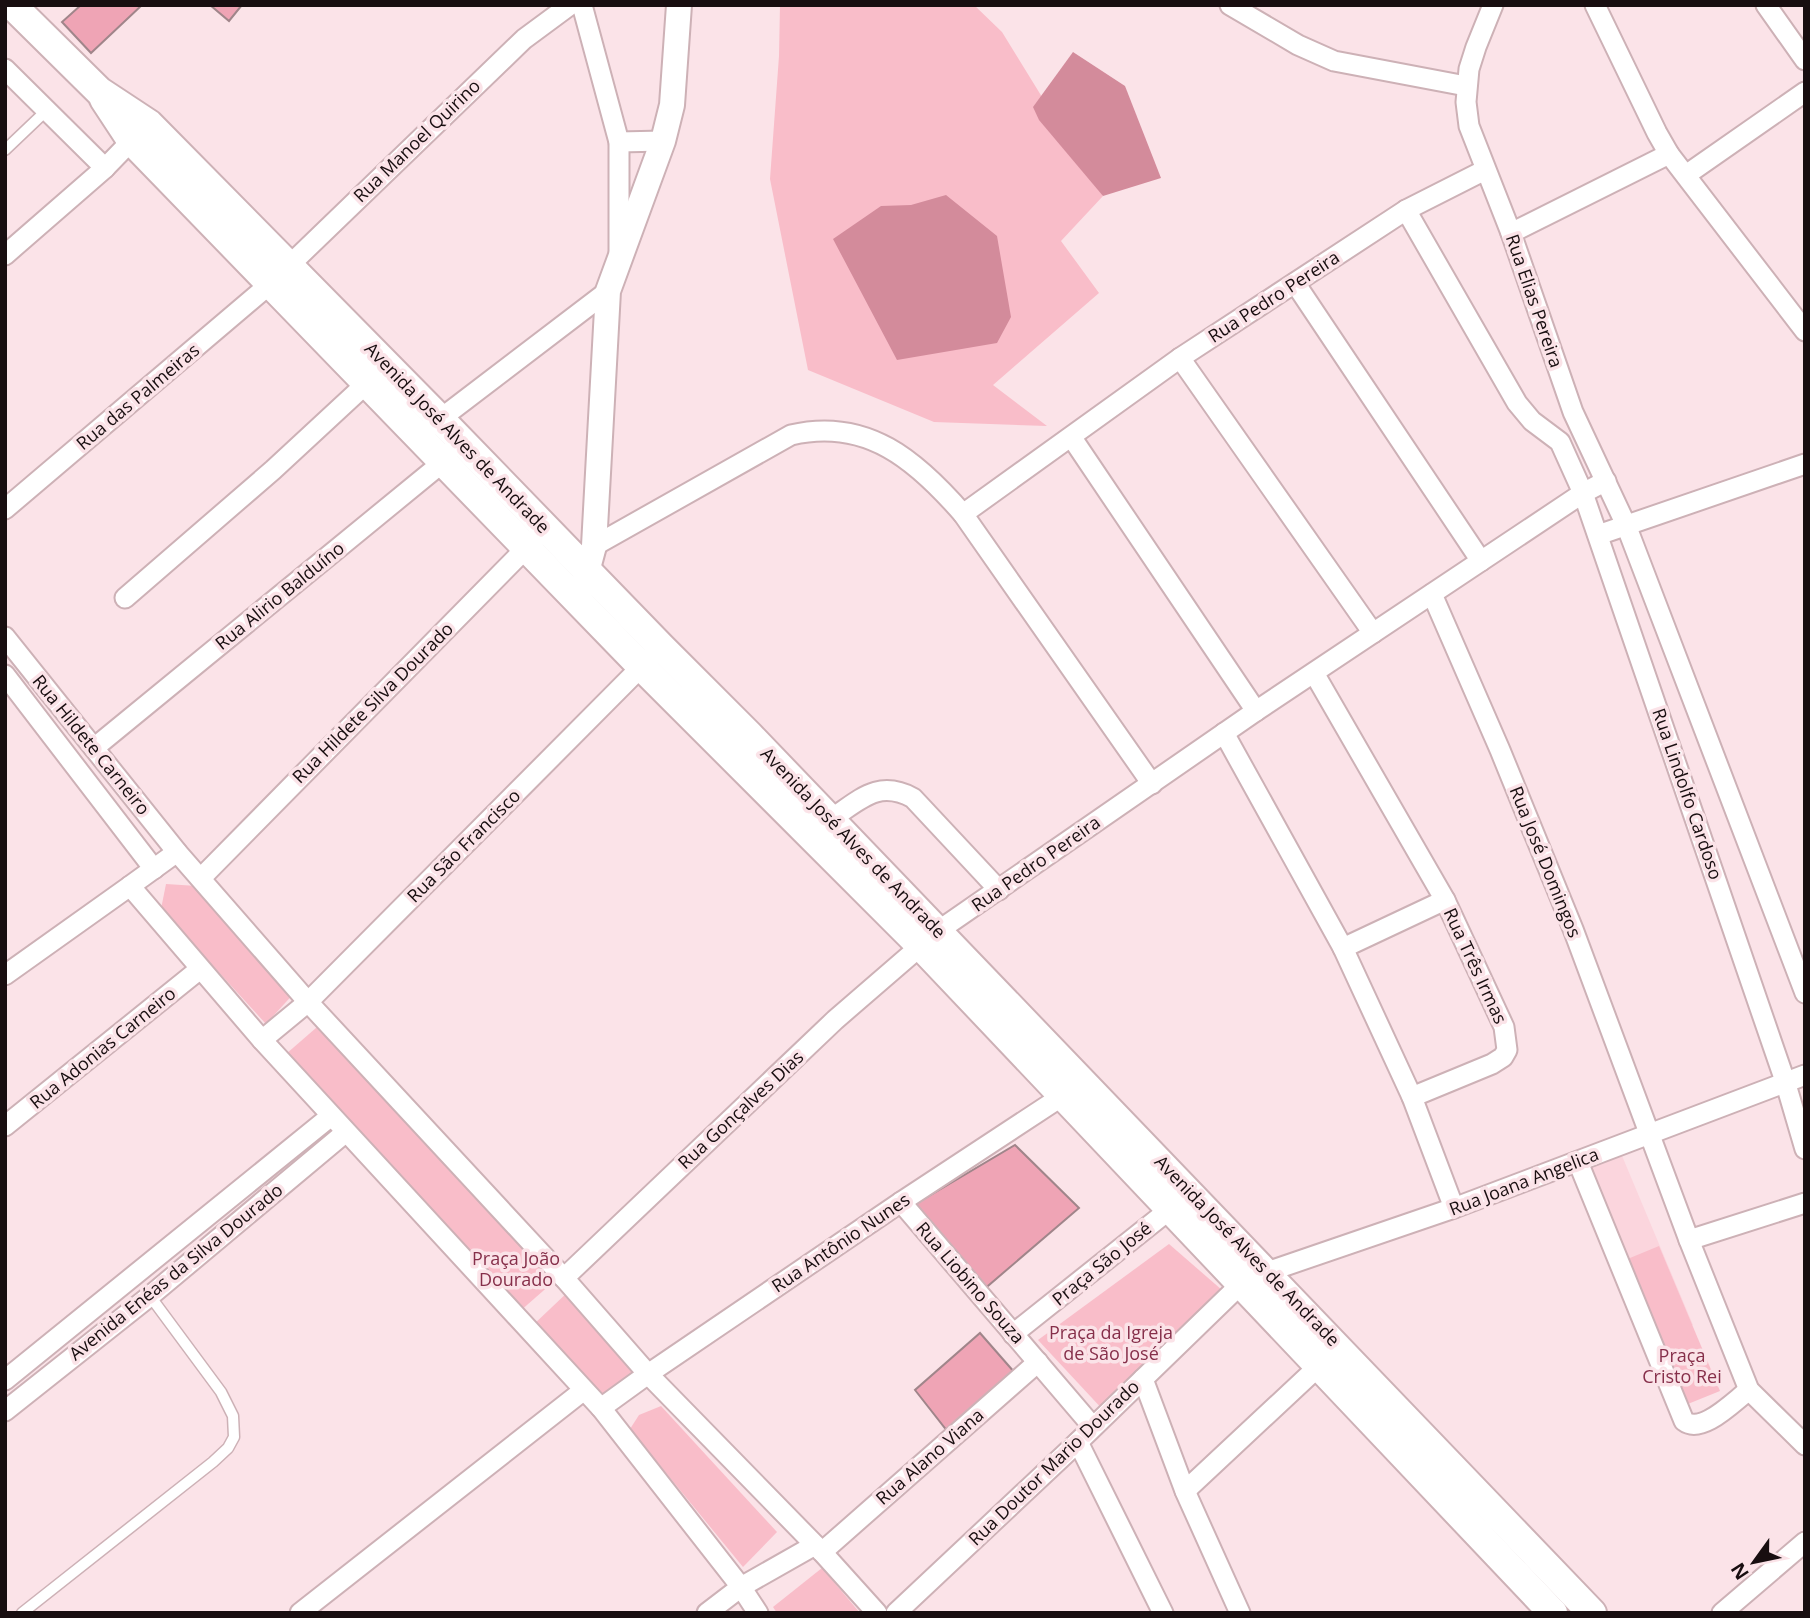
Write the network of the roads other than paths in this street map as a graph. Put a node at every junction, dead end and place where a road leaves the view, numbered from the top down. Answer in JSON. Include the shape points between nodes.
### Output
{"nodes":[{"id":1,"x":12,"y":5,"type":"edge"},
{"id":2,"x":570,"y":5,"type":"edge"},
{"id":3,"x":582,"y":5,"type":"edge"},
{"id":4,"x":679,"y":5,"type":"edge"},
{"id":5,"x":1230,"y":5,"type":"edge"},
{"id":6,"x":1493,"y":5,"type":"edge"},
{"id":7,"x":1595,"y":5,"type":"edge"},
{"id":8,"x":1766,"y":5,"type":"edge"},
{"id":9,"x":1805,"y":60,"type":"edge"},
{"id":10,"x":5,"y":69,"type":"edge"},
{"id":11,"x":1466,"y":86,"type":"junction"},
{"id":12,"x":1805,"y":92,"type":"edge"},
{"id":13,"x":47,"y":110,"type":"junction"},
{"id":14,"x":140,"y":132,"type":"junction"},
{"id":15,"x":663,"y":141,"type":"junction"},
{"id":16,"x":618,"y":142,"type":"junction"},
{"id":17,"x":5,"y":150,"type":"edge"},
{"id":18,"x":1670,"y":154,"type":"junction"},
{"id":19,"x":105,"y":168,"type":"junction"},
{"id":20,"x":1485,"y":170,"type":"junction"},
{"id":21,"x":1686,"y":175,"type":"junction"},
{"id":22,"x":1406,"y":210,"type":"junction"},
{"id":23,"x":1511,"y":233,"type":"junction"},
{"id":24,"x":5,"y":255,"type":"edge"},
{"id":25,"x":620,"y":260,"type":"junction"},
{"id":26,"x":279,"y":275,"type":"junction"},
{"id":27,"x":1295,"y":283,"type":"junction"},
{"id":28,"x":608,"y":291,"type":"junction"},
{"id":29,"x":1805,"y":331,"type":"edge"},
{"id":30,"x":1180,"y":358,"type":"junction"},
{"id":31,"x":367,"y":383,"type":"junction"},
{"id":32,"x":449,"y":428,"type":"junction"},
{"id":33,"x":1581,"y":432,"type":"junction"},
{"id":34,"x":418,"y":435,"type":"junction"},
{"id":35,"x":1072,"y":438,"type":"junction"},
{"id":36,"x":1560,"y":442,"type":"junction"},
{"id":37,"x":442,"y":463,"type":"junction"},
{"id":38,"x":1805,"y":464,"type":"edge"},
{"id":39,"x":1606,"y":481,"type":"junction"},
{"id":40,"x":1583,"y":493,"type":"junction"},
{"id":41,"x":5,"y":509,"type":"edge"},
{"id":42,"x":963,"y":514,"type":"junction"},
{"id":43,"x":1626,"y":525,"type":"junction"},
{"id":44,"x":546,"y":528,"type":"junction"},
{"id":45,"x":1598,"y":535,"type":"junction"},
{"id":46,"x":526,"y":548,"type":"junction"},
{"id":47,"x":591,"y":559,"type":"junction"},
{"id":48,"x":1481,"y":561,"type":"junction"},
{"id":49,"x":1432,"y":594,"type":"junction"},
{"id":50,"x":125,"y":598,"type":"dead end"},
{"id":51,"x":578,"y":601,"type":"junction"},
{"id":52,"x":1373,"y":633,"type":"junction"},
{"id":53,"x":5,"y":637,"type":"edge"},
{"id":54,"x":651,"y":657,"type":"junction"},
{"id":55,"x":1314,"y":673,"type":"junction"},
{"id":56,"x":7,"y":680,"type":"edge"},
{"id":57,"x":48,"y":692,"type":"junction"},
{"id":58,"x":29,"y":706,"type":"junction"},
{"id":59,"x":1256,"y":711,"type":"junction"},
{"id":60,"x":1224,"y":733,"type":"junction"},
{"id":61,"x":94,"y":748,"type":"junction"},
{"id":62,"x":1153,"y":784,"type":"junction"},
{"id":63,"x":831,"y":819,"type":"junction"},
{"id":64,"x":177,"y":852,"type":"junction"},
{"id":65,"x":154,"y":869,"type":"junction"},
{"id":66,"x":201,"y":878,"type":"junction"},
{"id":67,"x":130,"y":886,"type":"junction"},
{"id":68,"x":999,"y":890,"type":"junction"},
{"id":69,"x":1445,"y":900,"type":"junction"},
{"id":70,"x":929,"y":938,"type":"junction"},
{"id":71,"x":1343,"y":948,"type":"junction"},
{"id":72,"x":200,"y":969,"type":"junction"},
{"id":73,"x":5,"y":975,"type":"edge"},
{"id":74,"x":1805,"y":993,"type":"edge"},
{"id":75,"x":308,"y":1002,"type":"junction"},
{"id":76,"x":262,"y":1040,"type":"junction"},
{"id":77,"x":1805,"y":1075,"type":"edge"},
{"id":78,"x":1785,"y":1081,"type":"junction"},
{"id":79,"x":1073,"y":1089,"type":"junction"},
{"id":80,"x":1412,"y":1097,"type":"junction"},
{"id":81,"x":331,"y":1116,"type":"junction"},
{"id":82,"x":5,"y":1126,"type":"edge"},
{"id":83,"x":346,"y":1132,"type":"junction"},
{"id":84,"x":1649,"y":1133,"type":"junction"},
{"id":85,"x":1805,"y":1149,"type":"edge"},
{"id":86,"x":1578,"y":1162,"type":"junction"},
{"id":87,"x":1180,"y":1201,"type":"junction"},
{"id":88,"x":901,"y":1202,"type":"junction"},
{"id":89,"x":1805,"y":1203,"type":"edge"},
{"id":90,"x":1454,"y":1208,"type":"junction"},
{"id":91,"x":1689,"y":1240,"type":"junction"},
{"id":92,"x":1267,"y":1272,"type":"junction"},
{"id":93,"x":564,"y":1278,"type":"junction"},
{"id":94,"x":1241,"y":1284,"type":"junction"},
{"id":95,"x":150,"y":1296,"type":"junction"},
{"id":96,"x":1013,"y":1334,"type":"junction"},
{"id":97,"x":1038,"y":1362,"type":"junction"},
{"id":98,"x":1320,"y":1365,"type":"junction"},
{"id":99,"x":648,"y":1374,"type":"junction"},
{"id":100,"x":5,"y":1380,"type":"edge"},
{"id":101,"x":1143,"y":1380,"type":"junction"},
{"id":102,"x":584,"y":1390,"type":"junction"},
{"id":103,"x":1749,"y":1390,"type":"junction"},
{"id":104,"x":601,"y":1408,"type":"junction"},
{"id":105,"x":5,"y":1411,"type":"edge"},
{"id":106,"x":1093,"y":1426,"type":"junction"},
{"id":107,"x":1078,"y":1442,"type":"junction"},
{"id":108,"x":1805,"y":1445,"type":"edge"},
{"id":109,"x":1185,"y":1491,"type":"junction"},
{"id":110,"x":1805,"y":1542,"type":"edge"},
{"id":111,"x":819,"y":1549,"type":"junction"},
{"id":112,"x":741,"y":1587,"type":"junction"},
{"id":113,"x":22,"y":1613,"type":"edge"},
{"id":114,"x":300,"y":1613,"type":"edge"},
{"id":115,"x":707,"y":1613,"type":"edge"},
{"id":116,"x":758,"y":1613,"type":"edge"},
{"id":117,"x":877,"y":1613,"type":"edge"},
{"id":118,"x":897,"y":1613,"type":"edge"},
{"id":119,"x":1163,"y":1613,"type":"edge"},
{"id":120,"x":1240,"y":1613,"type":"edge"},
{"id":121,"x":1553,"y":1613,"type":"edge"},
{"id":122,"x":1592,"y":1613,"type":"edge"},
{"id":123,"x":1722,"y":1613,"type":"edge"}],
"edges":[{"from":1,"to":14,"type":"main road","name":"Avenida José Alves de Andrade"},
{"from":2,"to":26,"type":"street","name":"Rua Manoel Quirino","via":[[506,55]]},
{"from":3,"to":16,"type":"street"},
{"from":4,"to":15,"type":"street","via":[[671,105]]},
{"from":5,"to":11,"type":"street","via":[[1334,61]]},
{"from":6,"to":11,"type":"street","name":"Rua Elias Pereira"},
{"from":7,"to":18,"type":"street"},
{"from":8,"to":9,"type":"street"},
{"from":10,"to":13,"type":"street"},
{"from":11,"to":20,"type":"street","name":"Rua Elias Pereira","via":[[1469,126]]},
{"from":12,"to":21,"type":"street"},
{"from":13,"to":17,"type":"lane"},
{"from":13,"to":19,"type":"street"},
{"from":14,"to":19,"type":"street"},
{"from":14,"to":26,"type":"main road","name":"Avenida José Alves de Andrade"},
{"from":15,"to":16,"type":"street"},
{"from":15,"to":25,"type":"street"},
{"from":16,"to":25,"type":"street"},
{"from":18,"to":21,"type":"street"},
{"from":18,"to":23,"type":"street"},
{"from":19,"to":24,"type":"street"},
{"from":20,"to":22,"type":"street","name":"Rua Pedro Pereira"},
{"from":20,"to":23,"type":"street","name":"Rua Elias Pereira"},
{"from":21,"to":29,"type":"street"},
{"from":22,"to":27,"type":"street","name":"Rua Pedro Pereira"},
{"from":22,"to":36,"type":"street","via":[[1517,403]]},
{"from":23,"to":33,"type":"street","name":"Rua Elias Pereira"},
{"from":25,"to":28,"type":"street"},
{"from":26,"to":31,"type":"main road","name":"Avenida José Alves de Andrade"},
{"from":26,"to":32,"type":"main road","name":"Avenida José Alves de Andrade"},
{"from":26,"to":41,"type":"street","name":"Rua das Palmeiras"},
{"from":27,"to":30,"type":"street","name":"Rua Pedro Pereira"},
{"from":27,"to":48,"type":"street"},
{"from":28,"to":32,"type":"street"},
{"from":28,"to":47,"type":"street"},
{"from":30,"to":35,"type":"street","name":"Rua Pedro Pereira"},
{"from":30,"to":52,"type":"street"},
{"from":31,"to":34,"type":"main road","name":"Avenida José Alves de Andrade"},
{"from":31,"to":50,"type":"street"},
{"from":32,"to":34,"type":"street"},
{"from":32,"to":37,"type":"street","name":"Rua Alirio Balduíno"},
{"from":32,"to":44,"type":"main road","name":"Avenida José Alves de Andrade"},
{"from":33,"to":36,"type":"street"},
{"from":33,"to":39,"type":"street","name":"Rua Lindolfo Cardoso"},
{"from":34,"to":37,"type":"main road","name":"Avenida José Alves de Andrade"},
{"from":35,"to":42,"type":"street","name":"Rua Pedro Pereira"},
{"from":35,"to":59,"type":"street"},
{"from":36,"to":40,"type":"street","name":"Rua Lindolfo Cardoso"},
{"from":37,"to":46,"type":"main road","name":"Avenida José Alves de Andrade"},
{"from":37,"to":61,"type":"street","name":"Rua Alirio Balduíno"},
{"from":38,"to":43,"type":"street"},
{"from":39,"to":40,"type":"street","name":"Rua Pedro Pereira"},
{"from":39,"to":43,"type":"street","name":"Rua Lindolfo Cardoso"},
{"from":40,"to":45,"type":"street","name":"Rua Lindolfo Cardoso"},
{"from":40,"to":48,"type":"street","name":"Rua Pedro Pereira"},
{"from":42,"to":47,"type":"street","via":[[909,459],[878,442],[819,430],[792,435]]},
{"from":42,"to":62,"type":"street"},
{"from":43,"to":45,"type":"street"},
{"from":43,"to":74,"type":"street","name":"Rua Lindolfo Cardoso"},
{"from":44,"to":46,"type":"street","name":"Rua Hildete Silva Dourado"},
{"from":44,"to":47,"type":"main road","name":"Avenida José Alves de Andrade"},
{"from":45,"to":78,"type":"street","name":"Rua Lindolfo Cardoso"},
{"from":46,"to":51,"type":"main road","name":"Avenida José Alves de Andrade"},
{"from":46,"to":66,"type":"street","name":"Rua Hildete Silva Dourado"},
{"from":47,"to":51,"type":"street"},
{"from":47,"to":54,"type":"main road","name":"Avenida José Alves de Andrade"},
{"from":48,"to":49,"type":"street","name":"Rua Pedro Pereira"},
{"from":49,"to":52,"type":"street","name":"Rua Pedro Pereira"},
{"from":49,"to":84,"type":"street","name":"Rua José Domingos","via":[[1557,891]]},
{"from":51,"to":54,"type":"main road","name":"Avenida José Alves de Andrade"},
{"from":52,"to":55,"type":"street","name":"Rua Pedro Pereira"},
{"from":53,"to":57,"type":"street","name":"Rua Hildete Carneiro"},
{"from":54,"to":63,"type":"main road","name":"Avenida José Alves de Andrade"},
{"from":54,"to":70,"type":"main road","name":"Avenida José Alves de Andrade"},
{"from":54,"to":75,"type":"street","name":"Rua São Francisco"},
{"from":55,"to":59,"type":"street","name":"Rua Pedro Pereira"},
{"from":55,"to":69,"type":"street","name":"Rua Três Irmas"},
{"from":56,"to":58,"type":"street","name":"Rua Hildete Carneiro"},
{"from":57,"to":58,"type":"street"},
{"from":57,"to":61,"type":"street","name":"Rua Hildete Carneiro"},
{"from":58,"to":65,"type":"street","name":"Rua Hildete Carneiro"},
{"from":59,"to":60,"type":"street","name":"Rua Pedro Pereira"},
{"from":60,"to":62,"type":"street","name":"Rua Pedro Pereira"},
{"from":60,"to":71,"type":"street"},
{"from":61,"to":64,"type":"street","name":"Rua Hildete Carneiro"},
{"from":62,"to":68,"type":"street","name":"Rua Pedro Pereira"},
{"from":63,"to":68,"type":"street","via":[[873,793],[900,790],[913,798]]},
{"from":63,"to":70,"type":"main road","name":"Avenida José Alves de Andrade"},
{"from":64,"to":65,"type":"street"},
{"from":64,"to":66,"type":"street"},
{"from":65,"to":67,"type":"street"},
{"from":66,"to":75,"type":"street"},
{"from":67,"to":72,"type":"street"},
{"from":67,"to":73,"type":"street"},
{"from":68,"to":70,"type":"street","name":"Rua Pedro Pereira"},
{"from":69,"to":71,"type":"street","name":"Rua Três Irmas"},
{"from":69,"to":80,"type":"street","name":"Rua Três Irmas","via":[[1504,1027],[1507,1050],[1492,1064]]},
{"from":70,"to":79,"type":"main road","name":"Avenida José Alves de Andrade"},
{"from":70,"to":93,"type":"street","name":"Rua Gonçalves Dias","via":[[835,1020]]},
{"from":71,"to":80,"type":"street"},
{"from":72,"to":76,"type":"street"},
{"from":72,"to":82,"type":"street","name":"Rua Adonias Carneiro"},
{"from":75,"to":76,"type":"street","name":"Rua São Francisco"},
{"from":75,"to":93,"type":"street"},
{"from":76,"to":81,"type":"street"},
{"from":77,"to":78,"type":"street","name":"Rua Joana Angelica"},
{"from":78,"to":84,"type":"street","name":"Rua Joana Angelica"},
{"from":78,"to":85,"type":"street","name":"Rua Lindolfo Cardoso"},
{"from":79,"to":87,"type":"main road","name":"Avenida José Alves de Andrade"},
{"from":79,"to":88,"type":"street","name":"Rua Antônio Nunes"},
{"from":80,"to":90,"type":"street"},
{"from":81,"to":83,"type":"street"},
{"from":81,"to":100,"type":"street","name":"Avenida Enéas da Silva Dourado"},
{"from":83,"to":95,"type":"street","name":"Avenida Enéas da Silva Dourado"},
{"from":83,"to":102,"type":"street"},
{"from":84,"to":86,"type":"street","name":"Rua Joana Angelica"},
{"from":84,"to":91,"type":"street"},
{"from":86,"to":90,"type":"street","name":"Rua Joana Angelica"},
{"from":86,"to":103,"type":"street","via":[[1680,1415],[1689,1425],[1701,1425]]},
{"from":87,"to":92,"type":"main road","name":"Avenida José Alves de Andrade"},
{"from":87,"to":94,"type":"main road","name":"Avenida José Alves de Andrade"},
{"from":87,"to":96,"type":"street","name":"Praça São José"},
{"from":88,"to":96,"type":"street","name":"Rua Liobino Souza"},
{"from":88,"to":99,"type":"street","name":"Rua Antônio Nunes"},
{"from":89,"to":91,"type":"street"},
{"from":90,"to":92,"type":"street","name":"Rua Joana Angelica"},
{"from":91,"to":103,"type":"street"},
{"from":92,"to":94,"type":"street","name":"Rua Joana Angelica"},
{"from":92,"to":122,"type":"main road","name":"Avenida José Alves de Andrade"},
{"from":93,"to":99,"type":"street"},
{"from":94,"to":98,"type":"main road","name":"Avenida José Alves de Andrade"},
{"from":94,"to":101,"type":"street","name":"Rua Doutor Mario Dourado"},
{"from":95,"to":105,"type":"street","name":"Avenida Enéas da Silva Dourado"},
{"from":95,"to":113,"type":"lane","via":[[221,1392],[233,1416],[234,1437],[213,1462]]},
{"from":96,"to":97,"type":"street","name":"Rua Liobino Souza"},
{"from":97,"to":106,"type":"street","name":"Rua Liobino Souza"},
{"from":97,"to":111,"type":"street","name":"Rua Alano Viana"},
{"from":98,"to":109,"type":"street"},
{"from":98,"to":121,"type":"main road","name":"Avenida José Alves de Andrade"},
{"from":99,"to":104,"type":"street","name":"Rua Antônio Nunes"},
{"from":99,"to":111,"type":"street"},
{"from":101,"to":106,"type":"street","name":"Rua Doutor Mario Dourado"},
{"from":101,"to":109,"type":"street"},
{"from":102,"to":104,"type":"street"},
{"from":102,"to":114,"type":"street"},
{"from":103,"to":108,"type":"street"},
{"from":104,"to":112,"type":"street"},
{"from":106,"to":107,"type":"street","name":"Rua Doutor Mario Dourado"},
{"from":107,"to":118,"type":"street","name":"Rua Doutor Mario Dourado"},
{"from":107,"to":119,"type":"street"},
{"from":109,"to":120,"type":"street"},
{"from":110,"to":123,"type":"street"},
{"from":111,"to":112,"type":"street","name":"Rua Alano Viana"},
{"from":111,"to":117,"type":"street"},
{"from":112,"to":115,"type":"street","name":"Rua Alano Viana"},
{"from":112,"to":116,"type":"street"}]}
